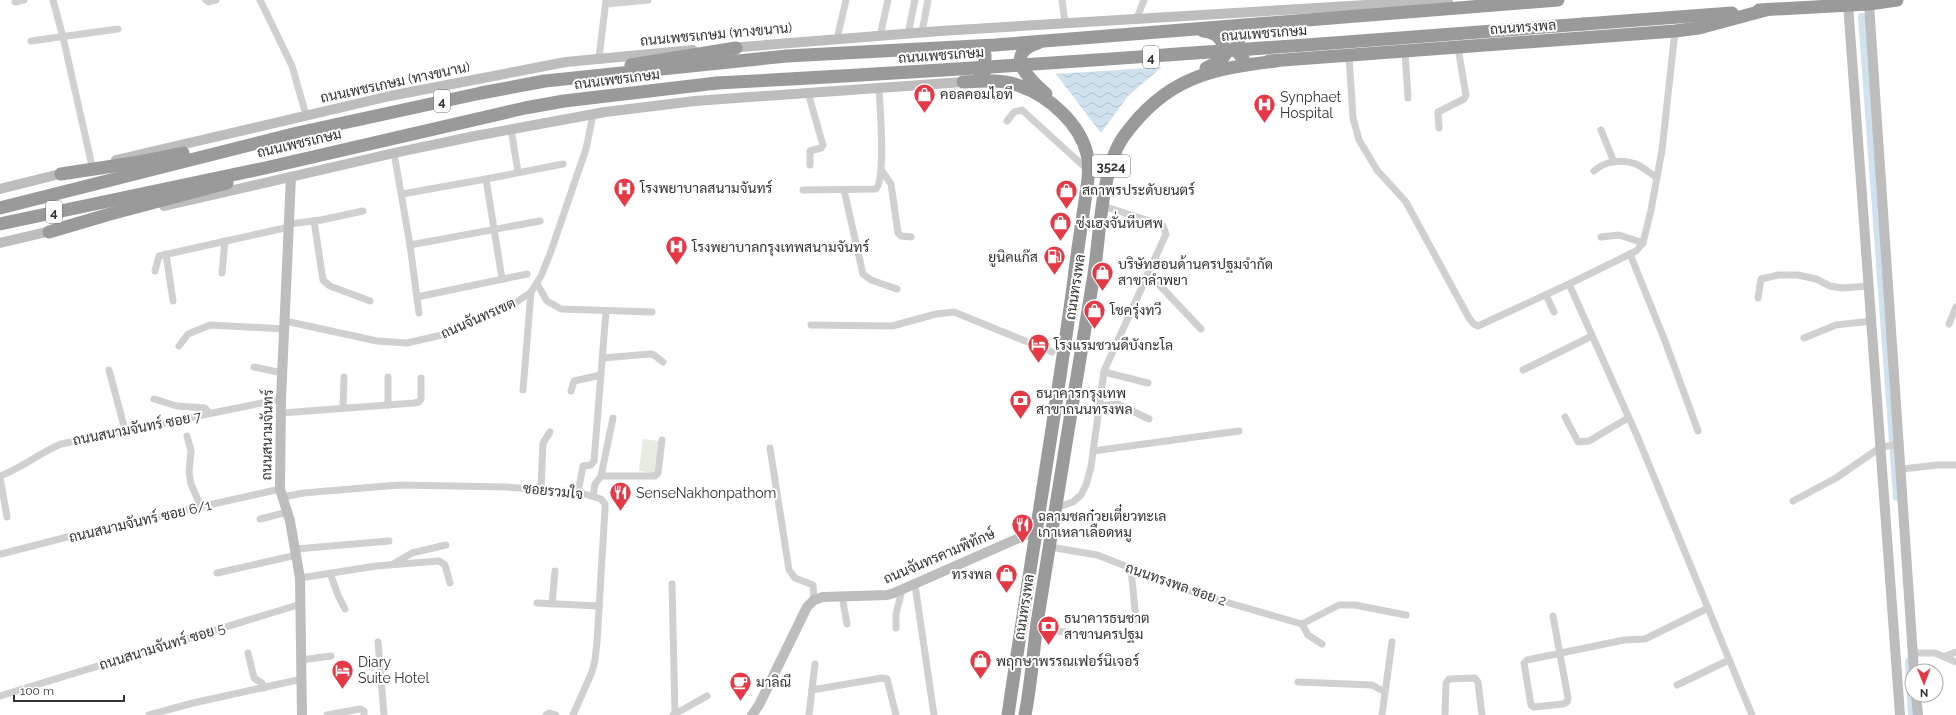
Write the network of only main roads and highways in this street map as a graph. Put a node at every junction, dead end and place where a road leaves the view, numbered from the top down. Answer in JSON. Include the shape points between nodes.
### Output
{"nodes":[{"id":1,"x":1434,"y":0,"type":"edge"},
{"id":2,"x":1448,"y":0,"type":"edge"},
{"id":3,"x":1558,"y":0,"type":"edge"},
{"id":4,"x":1897,"y":0,"type":"edge"},
{"id":5,"x":1321,"y":3,"type":"edge"},
{"id":6,"x":1848,"y":4,"type":"junction"},
{"id":7,"x":1869,"y":4,"type":"junction"},
{"id":8,"x":1766,"y":10,"type":"junction"},
{"id":9,"x":1280,"y":22,"type":"junction"},
{"id":10,"x":1191,"y":30,"type":"junction"},
{"id":11,"x":1064,"y":39,"type":"junction"},
{"id":12,"x":963,"y":46,"type":"junction"},
{"id":13,"x":736,"y":48,"type":"junction"},
{"id":14,"x":1278,"y":61,"type":"junction"},
{"id":15,"x":1189,"y":79,"type":"junction"},
{"id":16,"x":545,"y":81,"type":"junction"},
{"id":17,"x":963,"y":82,"type":"junction"},
{"id":18,"x":1067,"y":118,"type":"junction"},
{"id":19,"x":277,"y":139,"type":"junction"},
{"id":20,"x":305,"y":159,"type":"junction"},
{"id":21,"x":61,"y":174,"type":"junction"},
{"id":22,"x":291,"y":177,"type":"junction"},
{"id":23,"x":0,"y":189,"type":"edge"},
{"id":24,"x":0,"y":208,"type":"edge"},
{"id":25,"x":0,"y":224,"type":"edge"},
{"id":26,"x":49,"y":232,"type":"junction"},
{"id":27,"x":0,"y":242,"type":"edge"},
{"id":28,"x":1060,"y":370,"type":"junction"},
{"id":29,"x":1078,"y":372,"type":"junction"},
{"id":30,"x":1037,"y":530,"type":"junction"},
{"id":31,"x":1914,"y":663,"type":"edge"},
{"id":32,"x":1917,"y":703,"type":"edge"},
{"id":33,"x":302,"y":715,"type":"edge"},
{"id":34,"x":752,"y":715,"type":"edge"},
{"id":35,"x":1008,"y":715,"type":"edge"},
{"id":36,"x":1025,"y":715,"type":"edge"},
{"id":37,"x":1900,"y":715,"type":"edge"},
{"id":38,"x":1918,"y":715,"type":"edge"}],
"edges":[{"from":1,"to":2,"type":"main road","name":"ถนนเพชรเกษม (ทางขนาน)","number":"4"},
{"from":1,"to":5,"type":"main road","name":"ถนนเพชรเกษม (ทางขนาน)","number":"4"},
{"from":3,"to":9,"type":"highway","name":"ถนนเพชรเกษม","number":"4"},
{"from":4,"to":7,"type":"highway","name":"ถนนเพชรเกษม","number":"4"},
{"from":5,"to":13,"type":"main road","name":"ถนนเพชรเกษม (ทางขนาน)","number":"4"},
{"from":6,"to":7,"type":"highway","name":"ถนนเพชรเกษม","number":"4"},
{"from":6,"to":8,"type":"highway","name":"ถนนเพชรเกษม","number":"4"},
{"from":6,"to":37,"type":"main road","via":[[1883,447]]},
{"from":7,"to":31,"type":"main road"},
{"from":8,"to":14,"type":"highway","name":"ถนนทรงพล","via":[[1699,28],[1675,31]]},
{"from":8,"to":20,"type":"highway","name":"ถนนเพชรเกษม","number":"4","bridge":true,"via":[[1192,54],[717,83],[525,108]]},
{"from":9,"to":10,"type":"highway","name":"ถนนเพชรเกษม","number":"4"},
{"from":9,"to":14,"type":"highway","via":[[1245,32],[1237,48],[1244,59]]},
{"from":10,"to":11,"type":"highway","name":"ถนนเพชรเกษม","number":"4"},
{"from":10,"to":15,"type":"highway","via":[[1215,34],[1223,43],[1224,55],[1220,61]]},
{"from":11,"to":12,"type":"highway","name":"ถนนเพชรเกษม","number":"4"},
{"from":11,"to":18,"type":"highway","via":[[1028,46],[1021,55],[1020,64],[1026,75],[1054,101]]},
{"from":12,"to":16,"type":"highway","name":"ถนนเพชรเกษม","number":"4","via":[[787,56]]},
{"from":12,"to":17,"type":"highway","via":[[985,55],[986,63],[985,71],[978,78]]},
{"from":13,"to":16,"type":"highway","via":[[660,59]]},
{"from":13,"to":21,"type":"main road","name":"ถนนเพชรเกษม (ทางขนาน)","number":"4","via":[[680,50],[566,62],[390,96]]},
{"from":14,"to":15,"type":"highway","name":"ถนนทรงพล","number":"3524","via":[[1237,66]]},
{"from":15,"to":29,"type":"highway","name":"ถนนทรงพล","number":"3524","via":[[1162,95],[1142,113],[1123,138],[1112,161]]},
{"from":16,"to":19,"type":"highway","name":"ถนนเพชรเกษม","number":"4","via":[[438,102]]},
{"from":17,"to":18,"type":"highway","name":"ถนนทรงพล","number":"3524","via":[[984,81],[1020,85],[1051,103]]},
{"from":17,"to":22,"type":"main road","number":"4","via":[[695,101],[594,115],[511,129]]},
{"from":18,"to":28,"type":"highway","name":"ถนนทรงพล","number":"3524","via":[[1081,138],[1087,154],[1088,171]]},
{"from":19,"to":21,"type":"highway"},
{"from":19,"to":24,"type":"highway","name":"ถนนเพชรเกษม","number":"4"},
{"from":20,"to":25,"type":"highway","name":"ถนนเพชรเกษม","number":"4"},
{"from":20,"to":26,"type":"highway","via":[[202,191]]},
{"from":21,"to":23,"type":"main road","name":"ถนนเพชรเกษม (ทางขนาน)","number":"4"},
{"from":22,"to":26,"type":"main road","number":"4"},
{"from":22,"to":33,"type":"main road","name":"ถนนสนามจันทร์","via":[[281,399],[282,493],[300,578]]},
{"from":26,"to":27,"type":"main road","number":"4"},
{"from":28,"to":29,"type":"highway"},
{"from":28,"to":30,"type":"highway","name":"ถนนทรงพล","number":"3524"},
{"from":29,"to":36,"type":"highway","name":"ถนนทรงพล","number":"3524"},
{"from":30,"to":34,"type":"main road","name":"ถนนจันทรคามพิทักษ์","via":[[887,595],[823,597],[814,600],[807,606]]},
{"from":30,"to":35,"type":"highway","name":"ถนนทรงพล","number":"3524"},
{"from":32,"to":38,"type":"main road"}]}
